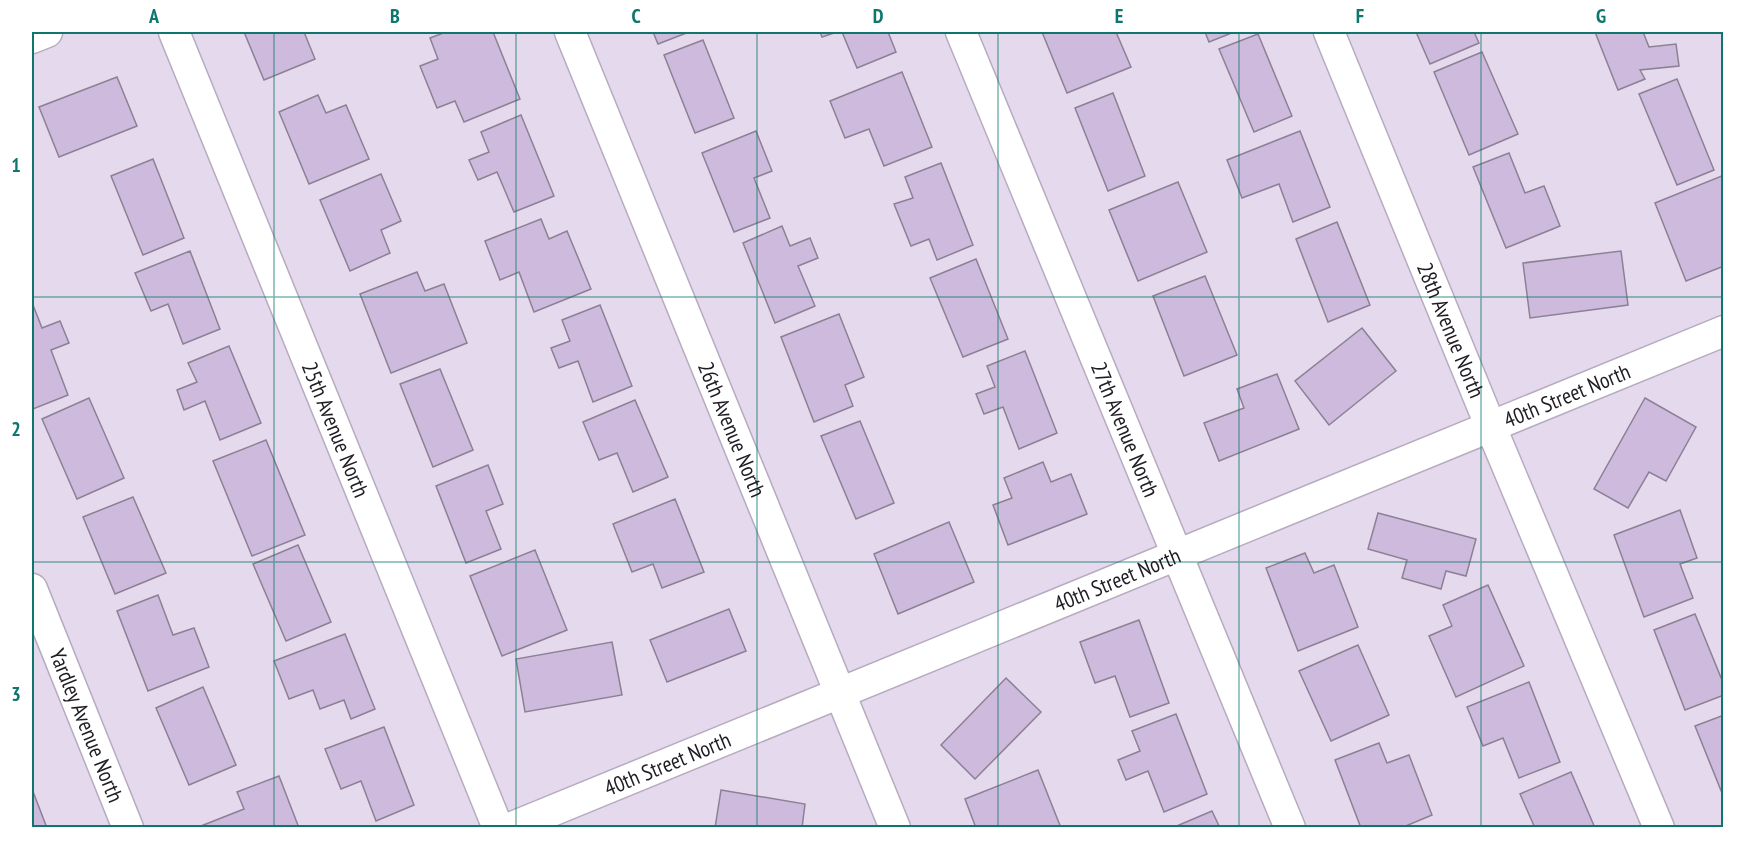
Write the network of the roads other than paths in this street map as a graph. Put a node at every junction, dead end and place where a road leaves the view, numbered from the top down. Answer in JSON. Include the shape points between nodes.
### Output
{"nodes":[{"id":1,"x":47,"y":32,"type":"edge"},
{"id":2,"x":174,"y":32,"type":"edge"},
{"id":3,"x":570,"y":32,"type":"edge"},
{"id":4,"x":961,"y":32,"type":"edge"},
{"id":5,"x":1329,"y":32,"type":"edge"},
{"id":6,"x":32,"y":38,"type":"edge"},
{"id":7,"x":1724,"y":331,"type":"edge"},
{"id":8,"x":1490,"y":425,"type":"junction"},
{"id":9,"x":1177,"y":554,"type":"junction"},
{"id":10,"x":32,"y":589,"type":"edge"},
{"id":11,"x":840,"y":692,"type":"junction"},
{"id":12,"x":128,"y":828,"type":"edge"},
{"id":13,"x":498,"y":828,"type":"edge"},
{"id":14,"x":510,"y":828,"type":"edge"},
{"id":15,"x":895,"y":828,"type":"edge"},
{"id":16,"x":1290,"y":828,"type":"edge"},
{"id":17,"x":1659,"y":828,"type":"edge"}],
"edges":[{"from":1,"to":6,"type":"street"},
{"from":2,"to":13,"type":"street","name":"25th Avenue North"},
{"from":3,"to":11,"type":"street","name":"26th Avenue North"},
{"from":4,"to":9,"type":"street","name":"27th Avenue North"},
{"from":5,"to":8,"type":"street","name":"28th Avenue North"},
{"from":7,"to":8,"type":"street","name":"40th Street North"},
{"from":8,"to":9,"type":"street","name":"40th Street North"},
{"from":8,"to":17,"type":"street","name":"28th Avenue North"},
{"from":9,"to":11,"type":"street","name":"40th Street North"},
{"from":9,"to":16,"type":"street","name":"27th Avenue North"},
{"from":10,"to":12,"type":"street","name":"Yardley Avenue North"},
{"from":11,"to":14,"type":"street","name":"40th Street North"},
{"from":11,"to":15,"type":"street","name":"26th Avenue North"}]}
